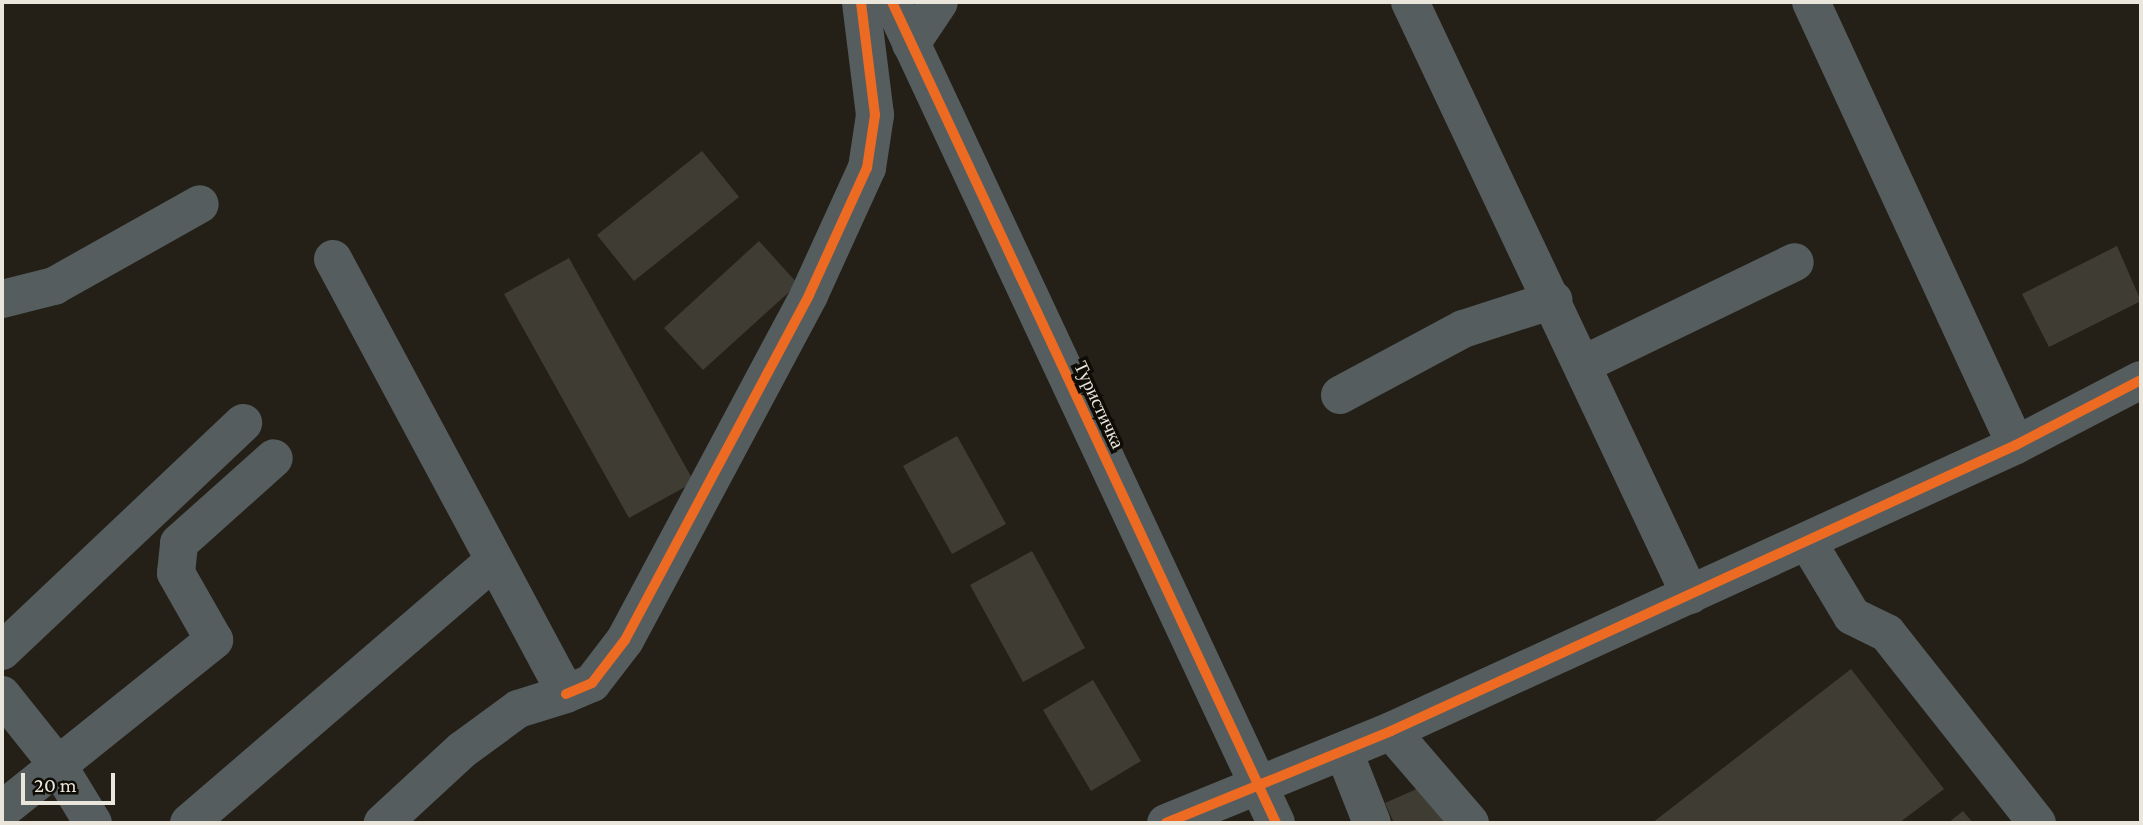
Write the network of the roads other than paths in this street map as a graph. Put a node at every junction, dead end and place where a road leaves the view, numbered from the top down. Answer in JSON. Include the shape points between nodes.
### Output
{"nodes":[{"id":1,"x":860,"y":2,"type":"edge"},
{"id":2,"x":892,"y":2,"type":"edge"},
{"id":3,"x":939,"y":2,"type":"edge"},
{"id":4,"x":1410,"y":2,"type":"edge"},
{"id":5,"x":1811,"y":2,"type":"edge"},
{"id":6,"x":918,"y":59,"type":"junction"},
{"id":7,"x":200,"y":205,"type":"dead end"},
{"id":8,"x":333,"y":259,"type":"dead end"},
{"id":9,"x":1795,"y":262,"type":"dead end"},
{"id":10,"x":2,"y":299,"type":"edge"},
{"id":11,"x":1553,"y":300,"type":"junction"},
{"id":12,"x":1584,"y":364,"type":"junction"},
{"id":13,"x":2141,"y":380,"type":"edge"},
{"id":14,"x":1340,"y":395,"type":"dead end"},
{"id":15,"x":243,"y":423,"type":"dead end"},
{"id":16,"x":2016,"y":445,"type":"junction"},
{"id":17,"x":274,"y":458,"type":"dead end"},
{"id":18,"x":1807,"y":541,"type":"junction"},
{"id":19,"x":494,"y":561,"type":"junction"},
{"id":20,"x":1690,"y":595,"type":"junction"},
{"id":21,"x":2,"y":650,"type":"edge"},
{"id":22,"x":566,"y":694,"type":"junction"},
{"id":23,"x":2,"y":695,"type":"edge"},
{"id":24,"x":1391,"y":732,"type":"junction"},
{"id":25,"x":1344,"y":752,"type":"junction"},
{"id":26,"x":57,"y":764,"type":"junction"},
{"id":27,"x":1259,"y":784,"type":"junction"},
{"id":28,"x":2,"y":810,"type":"edge"},
{"id":29,"x":93,"y":823,"type":"edge"},
{"id":30,"x":189,"y":823,"type":"edge"},
{"id":31,"x":383,"y":823,"type":"edge"},
{"id":32,"x":1166,"y":823,"type":"edge"},
{"id":33,"x":1276,"y":823,"type":"edge"},
{"id":34,"x":1372,"y":823,"type":"edge"},
{"id":35,"x":1470,"y":823,"type":"edge"},
{"id":36,"x":2037,"y":823,"type":"edge"}],
"edges":[{"from":1,"to":22,"type":"street","via":[[875,115],[867,168],[808,295],[625,639],[592,683]]},
{"from":2,"to":6,"type":"street","name":"Туристичка"},
{"from":3,"to":6,"type":"street"},
{"from":4,"to":11,"type":"street"},
{"from":5,"to":16,"type":"street"},
{"from":6,"to":27,"type":"street","name":"Туристичка"},
{"from":7,"to":10,"type":"street","via":[[54,286]]},
{"from":8,"to":19,"type":"street"},
{"from":9,"to":12,"type":"street"},
{"from":11,"to":12,"type":"street"},
{"from":11,"to":14,"type":"street","via":[[1463,329]]},
{"from":12,"to":20,"type":"street"},
{"from":13,"to":16,"type":"street"},
{"from":15,"to":21,"type":"street"},
{"from":16,"to":18,"type":"street"},
{"from":17,"to":26,"type":"street","via":[[178,543],[176,573],[214,640]]},
{"from":18,"to":20,"type":"street"},
{"from":18,"to":36,"type":"street","via":[[1852,617],[1887,633]]},
{"from":19,"to":22,"type":"street"},
{"from":19,"to":30,"type":"street"},
{"from":20,"to":24,"type":"street"},
{"from":22,"to":31,"type":"street","via":[[518,709],[462,750]]},
{"from":23,"to":26,"type":"street"},
{"from":24,"to":25,"type":"street"},
{"from":24,"to":35,"type":"street"},
{"from":25,"to":27,"type":"street"},
{"from":25,"to":34,"type":"street"},
{"from":26,"to":28,"type":"street"},
{"from":26,"to":29,"type":"street"},
{"from":27,"to":32,"type":"street"},
{"from":27,"to":33,"type":"street","name":"Туристичка"}]}
